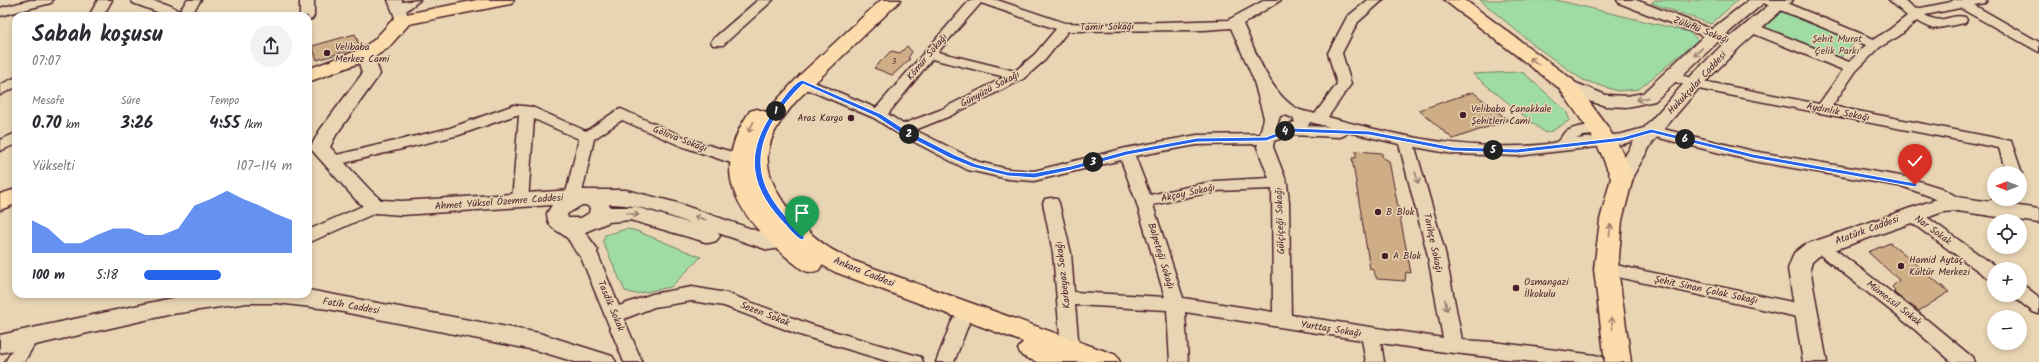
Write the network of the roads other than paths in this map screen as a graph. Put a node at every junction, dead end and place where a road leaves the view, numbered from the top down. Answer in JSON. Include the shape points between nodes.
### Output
{"nodes":[{"id":1,"x":43,"y":0,"type":"edge"},
{"id":2,"x":105,"y":0,"type":"edge"},
{"id":3,"x":138,"y":0,"type":"edge"},
{"id":4,"x":194,"y":0,"type":"edge"},
{"id":5,"x":307,"y":0,"type":"edge"},
{"id":6,"x":413,"y":0,"type":"edge"},
{"id":7,"x":505,"y":0,"type":"edge"},
{"id":8,"x":766,"y":0,"type":"edge"},
{"id":9,"x":876,"y":0,"type":"edge"},
{"id":10,"x":892,"y":0,"type":"edge"},
{"id":11,"x":977,"y":0,"type":"edge"},
{"id":12,"x":984,"y":0,"type":"edge"},
{"id":13,"x":1274,"y":0,"type":"edge"},
{"id":14,"x":1376,"y":0,"type":"edge"},
{"id":15,"x":1453,"y":0,"type":"edge"},
{"id":16,"x":1624,"y":0,"type":"edge"},
{"id":17,"x":1759,"y":0,"type":"edge"},
{"id":18,"x":1896,"y":0,"type":"edge"},
{"id":19,"x":1980,"y":0,"type":"edge"},
{"id":20,"x":1777,"y":2,"type":"edge"},
{"id":21,"x":1958,"y":2,"type":"edge"},
{"id":22,"x":1642,"y":3,"type":"edge"},
{"id":23,"x":399,"y":10,"type":"edge"},
{"id":24,"x":0,"y":12,"type":"edge"},
{"id":25,"x":98,"y":12,"type":"edge"},
{"id":26,"x":172,"y":12,"type":"edge"},
{"id":27,"x":186,"y":12,"type":"edge"},
{"id":28,"x":307,"y":12,"type":"edge"},
{"id":29,"x":1915,"y":15,"type":"junction"},
{"id":30,"x":1960,"y":20,"type":"dead end"},
{"id":31,"x":1235,"y":22,"type":"junction"},
{"id":32,"x":1064,"y":27,"type":"junction"},
{"id":33,"x":1752,"y":28,"type":"junction"},
{"id":34,"x":1715,"y":35,"type":"junction"},
{"id":35,"x":718,"y":42,"type":"dead end"},
{"id":36,"x":1734,"y":43,"type":"junction"},
{"id":37,"x":1875,"y":44,"type":"junction"},
{"id":38,"x":2039,"y":48,"type":"edge"},
{"id":39,"x":366,"y":54,"type":"junction"},
{"id":40,"x":929,"y":54,"type":"junction"},
{"id":41,"x":1851,"y":68,"type":"junction"},
{"id":42,"x":312,"y":74,"type":"edge"},
{"id":43,"x":1018,"y":76,"type":"junction"},
{"id":44,"x":1672,"y":76,"type":"junction"},
{"id":45,"x":1260,"y":78,"type":"junction"},
{"id":46,"x":802,"y":82,"type":"junction"},
{"id":47,"x":12,"y":84,"type":"edge"},
{"id":48,"x":1566,"y":84,"type":"junction"},
{"id":49,"x":1693,"y":84,"type":"junction"},
{"id":50,"x":0,"y":91,"type":"edge"},
{"id":51,"x":1823,"y":109,"type":"junction"},
{"id":52,"x":527,"y":110,"type":"junction"},
{"id":53,"x":1296,"y":113,"type":"junction"},
{"id":54,"x":879,"y":115,"type":"junction"},
{"id":55,"x":1271,"y":118,"type":"junction"},
{"id":56,"x":1319,"y":119,"type":"junction"},
{"id":57,"x":902,"y":130,"type":"junction"},
{"id":58,"x":1291,"y":130,"type":"junction"},
{"id":59,"x":1651,"y":131,"type":"junction"},
{"id":60,"x":1369,"y":133,"type":"junction"},
{"id":61,"x":1602,"y":135,"type":"junction"},
{"id":62,"x":588,"y":137,"type":"junction"},
{"id":63,"x":1266,"y":139,"type":"junction"},
{"id":64,"x":12,"y":140,"type":"edge"},
{"id":65,"x":1406,"y":141,"type":"junction"},
{"id":66,"x":0,"y":146,"type":"edge"},
{"id":67,"x":1126,"y":153,"type":"junction"},
{"id":68,"x":740,"y":160,"type":"junction"},
{"id":69,"x":332,"y":161,"type":"junction"},
{"id":70,"x":2012,"y":166,"type":"edge"},
{"id":71,"x":1622,"y":178,"type":"junction"},
{"id":72,"x":1279,"y":183,"type":"junction"},
{"id":73,"x":580,"y":197,"type":"junction"},
{"id":74,"x":12,"y":198,"type":"edge"},
{"id":75,"x":520,"y":201,"type":"junction"},
{"id":76,"x":1144,"y":201,"type":"junction"},
{"id":77,"x":0,"y":202,"type":"edge"},
{"id":78,"x":497,"y":203,"type":"junction"},
{"id":79,"x":1051,"y":203,"type":"dead end"},
{"id":80,"x":1957,"y":204,"type":"junction"},
{"id":81,"x":376,"y":206,"type":"junction"},
{"id":82,"x":1993,"y":206,"type":"edge"},
{"id":83,"x":1987,"y":209,"type":"junction"},
{"id":84,"x":1912,"y":214,"type":"junction"},
{"id":85,"x":2039,"y":216,"type":"edge"},
{"id":86,"x":595,"y":219,"type":"junction"},
{"id":87,"x":562,"y":225,"type":"junction"},
{"id":88,"x":312,"y":235,"type":"edge"},
{"id":89,"x":794,"y":244,"type":"junction"},
{"id":90,"x":1821,"y":247,"type":"junction"},
{"id":91,"x":587,"y":250,"type":"junction"},
{"id":92,"x":1606,"y":269,"type":"junction"},
{"id":93,"x":1987,"y":269,"type":"edge"},
{"id":94,"x":2027,"y":297,"type":"edge"},
{"id":95,"x":222,"y":298,"type":"edge"},
{"id":96,"x":302,"y":298,"type":"edge"},
{"id":97,"x":1066,"y":298,"type":"junction"},
{"id":98,"x":1176,"y":304,"type":"junction"},
{"id":99,"x":2039,"y":306,"type":"edge"},
{"id":100,"x":1806,"y":312,"type":"junction"},
{"id":101,"x":615,"y":315,"type":"junction"},
{"id":102,"x":1282,"y":321,"type":"junction"},
{"id":103,"x":960,"y":323,"type":"junction"},
{"id":104,"x":1371,"y":335,"type":"junction"},
{"id":105,"x":30,"y":337,"type":"junction"},
{"id":106,"x":0,"y":344,"type":"edge"},
{"id":107,"x":1454,"y":347,"type":"junction"},
{"id":108,"x":1067,"y":355,"type":"edge"},
{"id":109,"x":1510,"y":357,"type":"edge"},
{"id":110,"x":14,"y":362,"type":"edge"},
{"id":111,"x":604,"y":362,"type":"edge"},
{"id":112,"x":634,"y":362,"type":"edge"},
{"id":113,"x":914,"y":362,"type":"edge"},
{"id":114,"x":945,"y":362,"type":"edge"},
{"id":115,"x":1106,"y":362,"type":"edge"},
{"id":116,"x":1179,"y":362,"type":"edge"},
{"id":117,"x":1375,"y":362,"type":"edge"},
{"id":118,"x":1595,"y":362,"type":"edge"},
{"id":119,"x":1618,"y":362,"type":"edge"},
{"id":120,"x":1815,"y":362,"type":"edge"},
{"id":121,"x":1965,"y":362,"type":"edge"}],
"edges":[{"from":1,"to":24,"type":"street"},
{"from":2,"to":25,"type":"street"},
{"from":3,"to":26,"type":"street"},
{"from":4,"to":27,"type":"street"},
{"from":5,"to":28,"type":"street"},
{"from":6,"to":23,"type":"street"},
{"from":7,"to":23,"type":"main road"},
{"from":8,"to":35,"type":"street"},
{"from":9,"to":68,"type":"main road","name":"Ankara Caddesi","one_way":true,"via":[[790,76],[768,100],[748,132]]},
{"from":10,"to":46,"type":"main road","name":"Ankara Caddesi"},
{"from":11,"to":40,"type":"street","name":"Kömür Sokağı"},
{"from":12,"to":32,"type":"street","name":"Tamir Sokağı"},
{"from":13,"to":31,"type":"street"},
{"from":14,"to":56,"type":"street","via":[[1352,20],[1339,43],[1335,53],[1344,84]]},
{"from":48,"to":15,"type":"main road","name":"Hukukçular Caddesi","one_way":true},
{"from":16,"to":22,"type":"street","name":"Zülüflü Sokağı"},
{"from":17,"to":34,"type":"street","name":"Hukukçular Caddesi"},
{"from":18,"to":29,"type":"street"},
{"from":19,"to":21,"type":"street"},
{"from":20,"to":33,"type":"street","name":"Hukukçular Caddesi"},
{"from":20,"to":37,"type":"street"},
{"from":21,"to":29,"type":"street"},
{"from":21,"to":38,"type":"street"},
{"from":22,"to":34,"type":"street","name":"Zülüflü Sokağı"},
{"from":23,"to":39,"type":"main road","via":[[381,44]]},
{"from":29,"to":30,"type":"street","via":[[1933,25]]},
{"from":29,"to":37,"type":"street","via":[[1894,33]]},
{"from":31,"to":32,"type":"street","name":"Tamir Sokağı","via":[[1204,26]]},
{"from":31,"to":45,"type":"street","name":"Gülçiçeği Sokağı"},
{"from":32,"to":43,"type":"street","name":"Günyüzü Sokağı","via":[[1040,57]]},
{"from":33,"to":36,"type":"street","name":"Hukukçular Caddesi"},
{"from":33,"to":41,"type":"street"},
{"from":34,"to":36,"type":"street","name":"Zülüflü Sokağı"},
{"from":34,"to":44,"type":"street","name":"Hukukçular Caddesi","one_way":true},
{"from":36,"to":49,"type":"street","name":"Hukukçular Caddesi"},
{"from":37,"to":41,"type":"street"},
{"from":39,"to":42,"type":"main road"},
{"from":39,"to":69,"type":"street","via":[[371,74],[327,134],[320,148]]},
{"from":40,"to":43,"type":"street"},
{"from":40,"to":54,"type":"street","name":"Kömür Sokağı"},
{"from":41,"to":51,"type":"street"},
{"from":43,"to":57,"type":"street","name":"Günyüzü Sokağı","via":[[945,113]]},
{"from":44,"to":48,"type":"street","name":"Hukukçular Caddesi","one_way":true,"via":[[1649,97],[1639,101],[1614,101],[1590,97],[1582,95]]},
{"from":44,"to":49,"type":"street","name":"Aydınlık Sokağı"},
{"from":45,"to":53,"type":"street","name":"Gülçiçeği Sokağı","via":[[1285,106]]},
{"from":45,"to":55,"type":"street","name":"Gülçiçeği Sokağı"},
{"from":46,"to":54,"type":"street"},
{"from":46,"to":89,"type":"main road","name":"Ankara Caddesi","via":[[788,96],[767,126],[760,140],[756,165],[761,184]]},
{"from":47,"to":50,"type":"street"},
{"from":48,"to":61,"type":"main road","name":"Hukukçular Caddesi"},
{"from":49,"to":51,"type":"street","name":"Aydınlık Sokağı"},
{"from":49,"to":59,"type":"street","name":"Hukukçular Caddesi","via":[[1669,114]]},
{"from":51,"to":70,"type":"street","name":"Aydınlık Sokağı","via":[[2006,144]]},
{"from":52,"to":62,"type":"street"},
{"from":52,"to":69,"type":"street","via":[[514,110],[454,132]]},
{"from":52,"to":75,"type":"street"},
{"from":53,"to":55,"type":"street","via":[[1277,111]]},
{"from":53,"to":56,"type":"street"},
{"from":53,"to":58,"type":"street","via":[[1302,118],[1302,125]]},
{"from":54,"to":57,"type":"street"},
{"from":55,"to":58,"type":"street","via":[[1277,126]]},
{"from":55,"to":63,"type":"street","name":"Gülçiçeği Sokağı"},
{"from":56,"to":60,"type":"street"},
{"from":57,"to":67,"type":"street","via":[[974,166],[1008,174],[1034,176]]},
{"from":58,"to":60,"type":"street"},
{"from":58,"to":63,"type":"street"},
{"from":59,"to":61,"type":"street","via":[[1623,139]]},
{"from":59,"to":71,"type":"street","name":"Hukukçular Caddesi"},
{"from":59,"to":80,"type":"street","via":[[1753,156],[1906,182],[1935,192]]},
{"from":60,"to":65,"type":"street"},
{"from":61,"to":65,"type":"street","via":[[1559,146],[1517,151],[1453,149]]},
{"from":61,"to":71,"type":"main road","name":"Hukukçular Caddesi"},
{"from":62,"to":68,"type":"street","name":"Gölova Sokağı","via":[[621,114],[686,143]]},
{"from":62,"to":73,"type":"street"},
{"from":63,"to":67,"type":"street","via":[[1197,140]]},
{"from":63,"to":72,"type":"street","name":"Gülçiçeği Sokağı","via":[[1265,147]]},
{"from":64,"to":66,"type":"street"},
{"from":65,"to":107,"type":"street","name":"Tarihçe Sokağı","one_way":true,"via":[[1434,245]]},
{"from":67,"to":76,"type":"street","name":"Balpeteği Sokağı"},
{"from":68,"to":89,"type":"main road","name":"Ankara Caddesi","via":[[745,192],[770,229]]},
{"from":69,"to":81,"type":"street"},
{"from":92,"to":71,"type":"main road","name":"Hukukçular Caddesi","one_way":true,"via":[[1610,220]]},
{"from":72,"to":76,"type":"street","name":"Akçay Sokağı","via":[[1215,186]]},
{"from":72,"to":102,"type":"street","name":"Gülçiçeği Sokağı"},
{"from":73,"to":75,"type":"street","name":"Ahmet Yüksel Özemre Caddesi"},
{"from":73,"to":86,"type":"street","via":[[592,199],[600,205],[601,210]]},
{"from":73,"to":87,"type":"street","via":[[560,208],[557,218]]},
{"from":89,"to":73,"type":"street","name":"Ahmet Yüksel Özemre Caddesi","one_way":true,"via":[[768,243],[667,207],[626,197]]},
{"from":74,"to":77,"type":"main road"},
{"from":75,"to":78,"type":"street","name":"Ahmet Yüksel Özemre Caddesi"},
{"from":76,"to":98,"type":"street","name":"Balpeteği Sokağı"},
{"from":78,"to":81,"type":"street","name":"Ahmet Yüksel Özemre Caddesi","via":[[402,208]]},
{"from":78,"to":87,"type":"street","via":[[540,211]]},
{"from":79,"to":97,"type":"street","name":"Karbeyaz Sokağı","via":[[1062,253]]},
{"from":80,"to":83,"type":"street","name":"Atatürk Caddesi"},
{"from":80,"to":84,"type":"street","name":"Atatürk Caddesi","via":[[1942,205]]},
{"from":81,"to":88,"type":"street"},
{"from":82,"to":83,"type":"street"},
{"from":83,"to":85,"type":"street","name":"Atatürk Caddesi"},
{"from":84,"to":90,"type":"street","name":"Atatürk Caddesi"},
{"from":84,"to":93,"type":"street","name":"Nar Sokak"},
{"from":86,"to":87,"type":"street","via":[[582,226]]},
{"from":86,"to":89,"type":"street","one_way":true,"via":[[610,213],[636,214],[769,254]]},
{"from":86,"to":91,"type":"street"},
{"from":87,"to":91,"type":"street","via":[[575,234]]},
{"from":89,"to":103,"type":"main road","name":"Ankara Caddesi","via":[[812,264],[842,280]]},
{"from":89,"to":108,"type":"main road","name":"Ankara Caddesi","via":[[817,251],[843,266]]},
{"from":90,"to":100,"type":"street","name":"Atatürk Caddesi","via":[[1802,258],[1799,269]]},
{"from":90,"to":121,"type":"street","name":"Mümessil Sokak"},
{"from":91,"to":101,"type":"street","name":"Tasdik Sokak"},
{"from":92,"to":100,"type":"street","name":"Şehit Sinan Çolak Sokağı"},
{"from":119,"to":92,"type":"main road","name":"Hukukçular Caddesi","one_way":true},
{"from":94,"to":99,"type":"street"},
{"from":95,"to":105,"type":"street","name":"Fatih Caddesi","via":[[172,306]]},
{"from":96,"to":111,"type":"street","name":"Fatih Caddesi","via":[[539,342]]},
{"from":97,"to":98,"type":"street","name":"Yurttaş Sokağı"},
{"from":97,"to":108,"type":"street","name":"Karbeyaz Sokağı"},
{"from":98,"to":102,"type":"street","name":"Yurttaş Sokağı"},
{"from":98,"to":116,"type":"street","name":"Balpeteği Sokağı"},
{"from":100,"to":120,"type":"street","name":"Atatürk Caddesi"},
{"from":101,"to":112,"type":"street","name":"Tasdik Sokak"},
{"from":101,"to":113,"type":"street","name":"Sezen Sokak","via":[[652,301],[692,294],[726,300],[807,330]]},
{"from":102,"to":104,"type":"street","name":"Yurttaş Sokağı"},
{"from":103,"to":108,"type":"main road","name":"Ankara Caddesi"},
{"from":103,"to":114,"type":"street"},
{"from":104,"to":107,"type":"street","name":"Yurttaş Sokağı"},
{"from":104,"to":117,"type":"street"},
{"from":105,"to":106,"type":"street","name":"Fatih Caddesi"},
{"from":105,"to":110,"type":"street"},
{"from":107,"to":109,"type":"street","name":"Yurttaş Sokağı"},
{"from":108,"to":115,"type":"main road","name":"Ankara Caddesi"},
{"from":109,"to":118,"type":"street","name":"Yurttaş Sokağı"}]}
